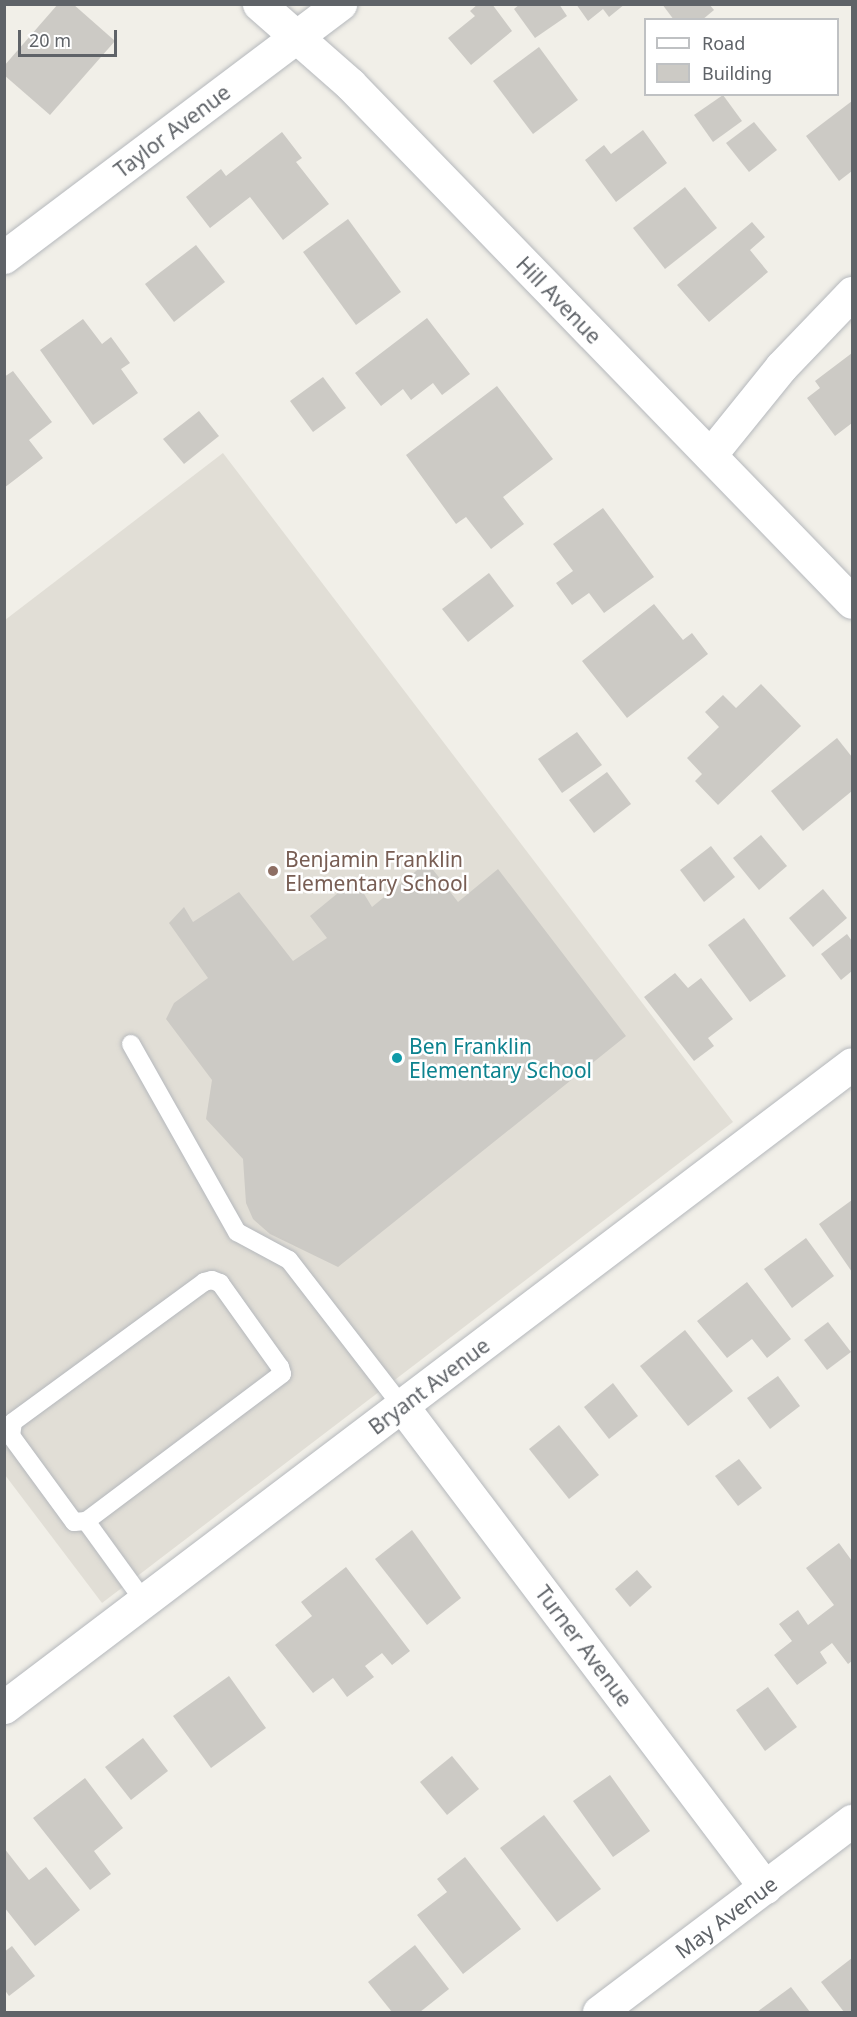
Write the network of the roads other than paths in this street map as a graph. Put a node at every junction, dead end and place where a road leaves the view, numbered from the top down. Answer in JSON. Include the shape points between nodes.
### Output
{"nodes":[{"id":1,"x":259,"y":4,"type":"edge"},
{"id":2,"x":340,"y":4,"type":"edge"},
{"id":3,"x":296,"y":37,"type":"junction"},
{"id":4,"x":4,"y":257,"type":"edge"},
{"id":5,"x":852,"y":293,"type":"edge"},
{"id":6,"x":710,"y":455,"type":"junction"},
{"id":7,"x":852,"y":602,"type":"edge"},
{"id":8,"x":131,"y":1044,"type":"dead end"},
{"id":9,"x":852,"y":1064,"type":"edge"},
{"id":10,"x":402,"y":1406,"type":"junction"},
{"id":11,"x":86,"y":1521,"type":"junction"},
{"id":12,"x":144,"y":1601,"type":"junction"},
{"id":13,"x":4,"y":1707,"type":"edge"},
{"id":14,"x":852,"y":1821,"type":"edge"},
{"id":15,"x":765,"y":1887,"type":"junction"},
{"id":16,"x":599,"y":2013,"type":"edge"}],
"edges":[{"from":1,"to":3,"type":"street","name":"Hill Avenue"},
{"from":2,"to":3,"type":"street","name":"Taylor Avenue"},
{"from":3,"to":4,"type":"street","name":"Taylor Avenue"},
{"from":3,"to":6,"type":"street","name":"Hill Avenue","via":[[350,84]]},
{"from":5,"to":6,"type":"street","via":[[781,367]]},
{"from":6,"to":7,"type":"street","name":"Hill Avenue"},
{"from":8,"to":10,"type":"lane","via":[[237,1232],[289,1260]]},
{"from":9,"to":10,"type":"street","name":"Bryant Avenue"},
{"from":10,"to":12,"type":"street","name":"Bryant Avenue"},
{"from":10,"to":15,"type":"street","name":"Turner Avenue"},
{"from":11,"to":11,"type":"lane","via":[[282,1374],[220,1283],[204,1282],[13,1422],[11,1436],[67,1513],[74,1522]]},
{"from":11,"to":12,"type":"lane"},
{"from":12,"to":13,"type":"street","name":"Bryant Avenue"},
{"from":14,"to":15,"type":"street","name":"May Avenue"},
{"from":15,"to":16,"type":"street","name":"May Avenue"}]}
